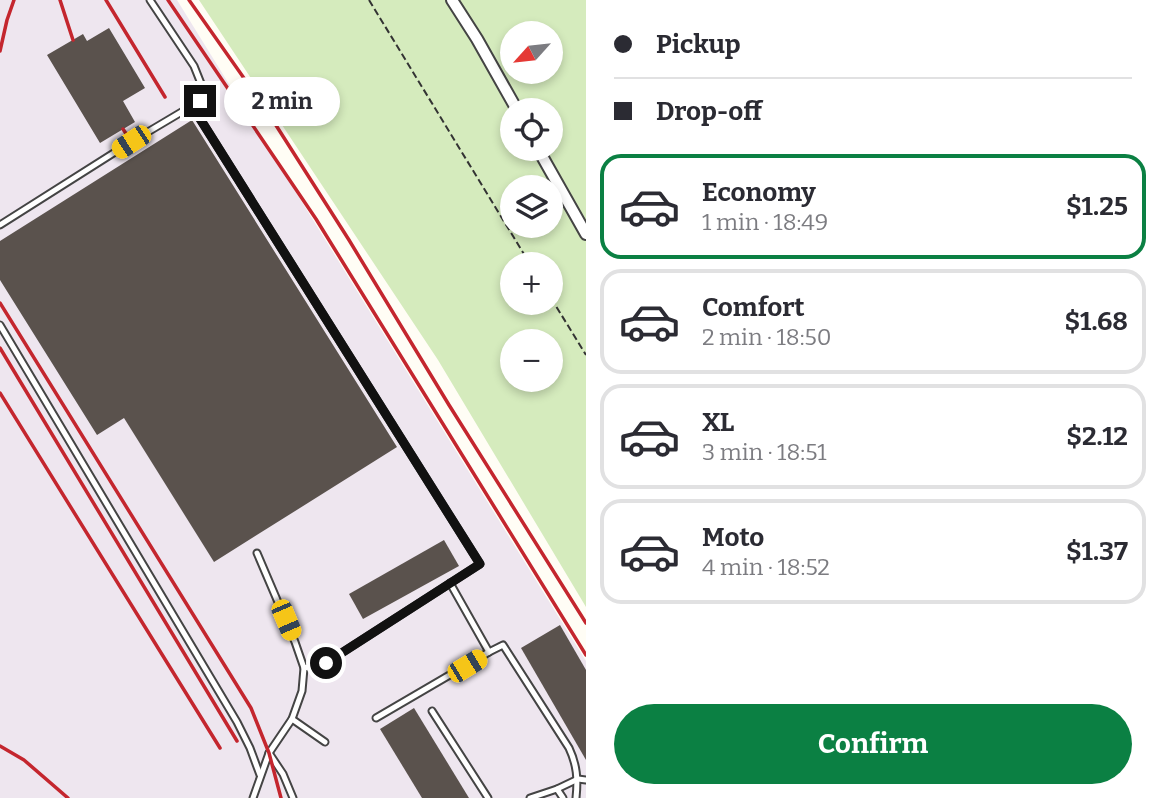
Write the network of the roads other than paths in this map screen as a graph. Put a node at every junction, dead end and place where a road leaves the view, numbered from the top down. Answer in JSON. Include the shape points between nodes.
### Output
{"nodes":[{"id":1,"x":150,"y":0,"type":"edge"},
{"id":2,"x":452,"y":0,"type":"edge"},
{"id":3,"x":510,"y":98,"type":"edge"},
{"id":4,"x":192,"y":106,"type":"junction"},
{"id":5,"x":545,"y":161,"type":"edge"},
{"id":6,"x":0,"y":225,"type":"edge"},
{"id":7,"x":586,"y":233,"type":"edge"},
{"id":8,"x":0,"y":324,"type":"edge"},
{"id":9,"x":257,"y":553,"type":"dead end"},
{"id":10,"x":450,"y":583,"type":"junction"},
{"id":11,"x":489,"y":652,"type":"junction"},
{"id":12,"x":304,"y":668,"type":"junction"},
{"id":13,"x":432,"y":711,"type":"dead end"},
{"id":14,"x":376,"y":718,"type":"dead end"},
{"id":15,"x":292,"y":719,"type":"junction"},
{"id":16,"x":325,"y":742,"type":"dead end"},
{"id":17,"x":269,"y":753,"type":"junction"},
{"id":18,"x":260,"y":775,"type":"junction"},
{"id":19,"x":578,"y":779,"type":"junction"},
{"id":20,"x":586,"y":780,"type":"edge"},
{"id":21,"x":558,"y":789,"type":"junction"},
{"id":22,"x":254,"y":797,"type":"edge"},
{"id":23,"x":293,"y":798,"type":"edge"},
{"id":24,"x":488,"y":798,"type":"edge"},
{"id":25,"x":530,"y":798,"type":"edge"},
{"id":26,"x":564,"y":798,"type":"edge"},
{"id":27,"x":576,"y":798,"type":"edge"}],
"edges":[{"from":1,"to":4,"type":"lane","via":[[194,66],[202,86],[200,101]]},
{"from":2,"to":3,"type":"street"},
{"from":4,"to":6,"type":"lane"},
{"from":4,"to":10,"type":"lane","via":[[480,564]]},
{"from":5,"to":7,"type":"street"},
{"from":8,"to":18,"type":"lane","via":[[237,722]]},
{"from":9,"to":12,"type":"lane"},
{"from":10,"to":11,"type":"lane"},
{"from":10,"to":12,"type":"lane","via":[[326,663]]},
{"from":11,"to":14,"type":"lane"},
{"from":11,"to":19,"type":"lane","via":[[503,645],[569,748]]},
{"from":12,"to":15,"type":"lane"},
{"from":13,"to":24,"type":"lane"},
{"from":15,"to":16,"type":"lane"},
{"from":15,"to":17,"type":"lane"},
{"from":17,"to":18,"type":"lane"},
{"from":17,"to":23,"type":"lane"},
{"from":18,"to":22,"type":"lane"},
{"from":19,"to":20,"type":"lane"},
{"from":19,"to":21,"type":"lane"},
{"from":19,"to":27,"type":"lane"},
{"from":21,"to":25,"type":"lane"},
{"from":21,"to":26,"type":"lane"}]}
